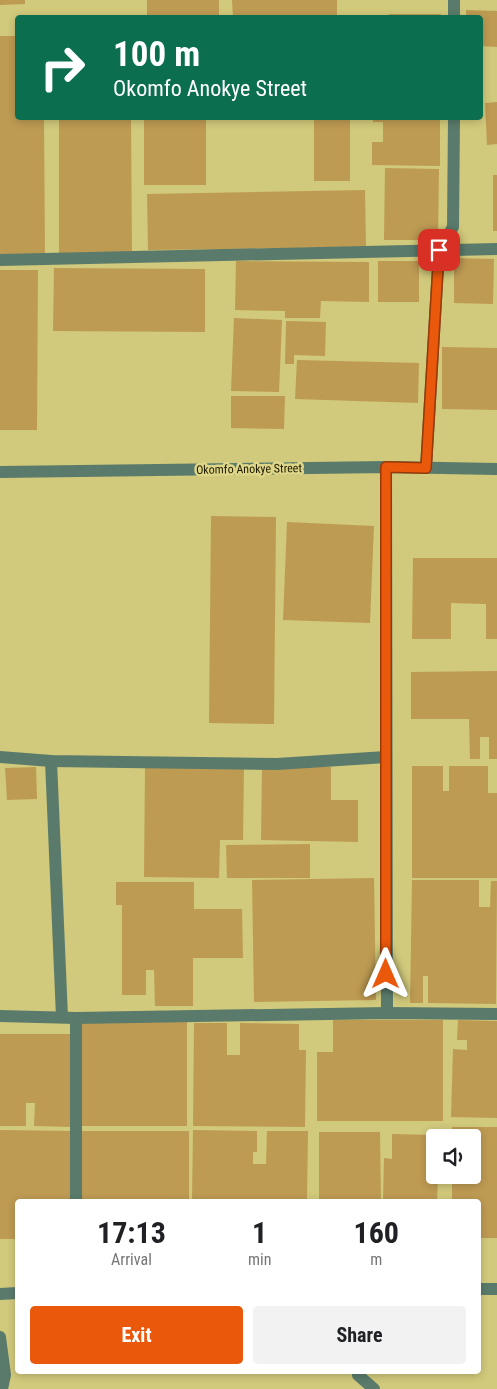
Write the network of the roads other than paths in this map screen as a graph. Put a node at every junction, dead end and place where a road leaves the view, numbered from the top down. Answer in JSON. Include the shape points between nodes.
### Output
{"nodes":[{"id":1,"x":454,"y":0,"type":"edge"},
{"id":2,"x":454,"y":15,"type":"edge"},
{"id":3,"x":454,"y":120,"type":"edge"},
{"id":4,"x":497,"y":249,"type":"edge"},
{"id":5,"x":439,"y":250,"type":"junction"},
{"id":6,"x":0,"y":260,"type":"edge"},
{"id":7,"x":386,"y":467,"type":"junction"},
{"id":8,"x":426,"y":468,"type":"junction"},
{"id":9,"x":497,"y":469,"type":"edge"},
{"id":10,"x":0,"y":472,"type":"edge"},
{"id":11,"x":386,"y":757,"type":"junction"},
{"id":12,"x":0,"y":758,"type":"edge"},
{"id":13,"x":51,"y":761,"type":"junction"},
{"id":14,"x":387,"y":1013,"type":"junction"},
{"id":15,"x":497,"y":1014,"type":"edge"},
{"id":16,"x":0,"y":1016,"type":"edge"},
{"id":17,"x":62,"y":1017,"type":"junction"},
{"id":18,"x":76,"y":1018,"type":"junction"},
{"id":19,"x":76,"y":1199,"type":"edge"},
{"id":20,"x":481,"y":1289,"type":"edge"},
{"id":21,"x":497,"y":1289,"type":"edge"},
{"id":22,"x":15,"y":1293,"type":"edge"},
{"id":23,"x":0,"y":1294,"type":"edge"},
{"id":24,"x":0,"y":1337,"type":"edge"},
{"id":25,"x":358,"y":1374,"type":"edge"},
{"id":26,"x":359,"y":1374,"type":"edge"},
{"id":27,"x":2,"y":1389,"type":"edge"},
{"id":28,"x":360,"y":1389,"type":"edge"},
{"id":29,"x":374,"y":1389,"type":"edge"}],
"edges":[{"from":1,"to":2,"type":"street"},
{"from":3,"to":5,"type":"street","via":[[453,227]]},
{"from":4,"to":5,"type":"street"},
{"from":5,"to":6,"type":"street"},
{"from":5,"to":8,"type":"street"},
{"from":7,"to":8,"type":"street","name":"Okomfo Anokye Street"},
{"from":7,"to":10,"type":"street","name":"Okomfo Anokye Street"},
{"from":7,"to":11,"type":"street"},
{"from":8,"to":9,"type":"street","name":"Okomfo Anokye Street"},
{"from":11,"to":13,"type":"street","via":[[277,764]]},
{"from":11,"to":14,"type":"street"},
{"from":12,"to":13,"type":"street"},
{"from":13,"to":17,"type":"street"},
{"from":14,"to":15,"type":"street"},
{"from":14,"to":18,"type":"street"},
{"from":16,"to":17,"type":"street"},
{"from":17,"to":18,"type":"street"},
{"from":18,"to":19,"type":"street"},
{"from":20,"to":21,"type":"street"},
{"from":22,"to":23,"type":"street"},
{"from":24,"to":27,"type":"street","via":[[5,1375]]},
{"from":25,"to":28,"type":"street"},
{"from":26,"to":29,"type":"street"}]}
